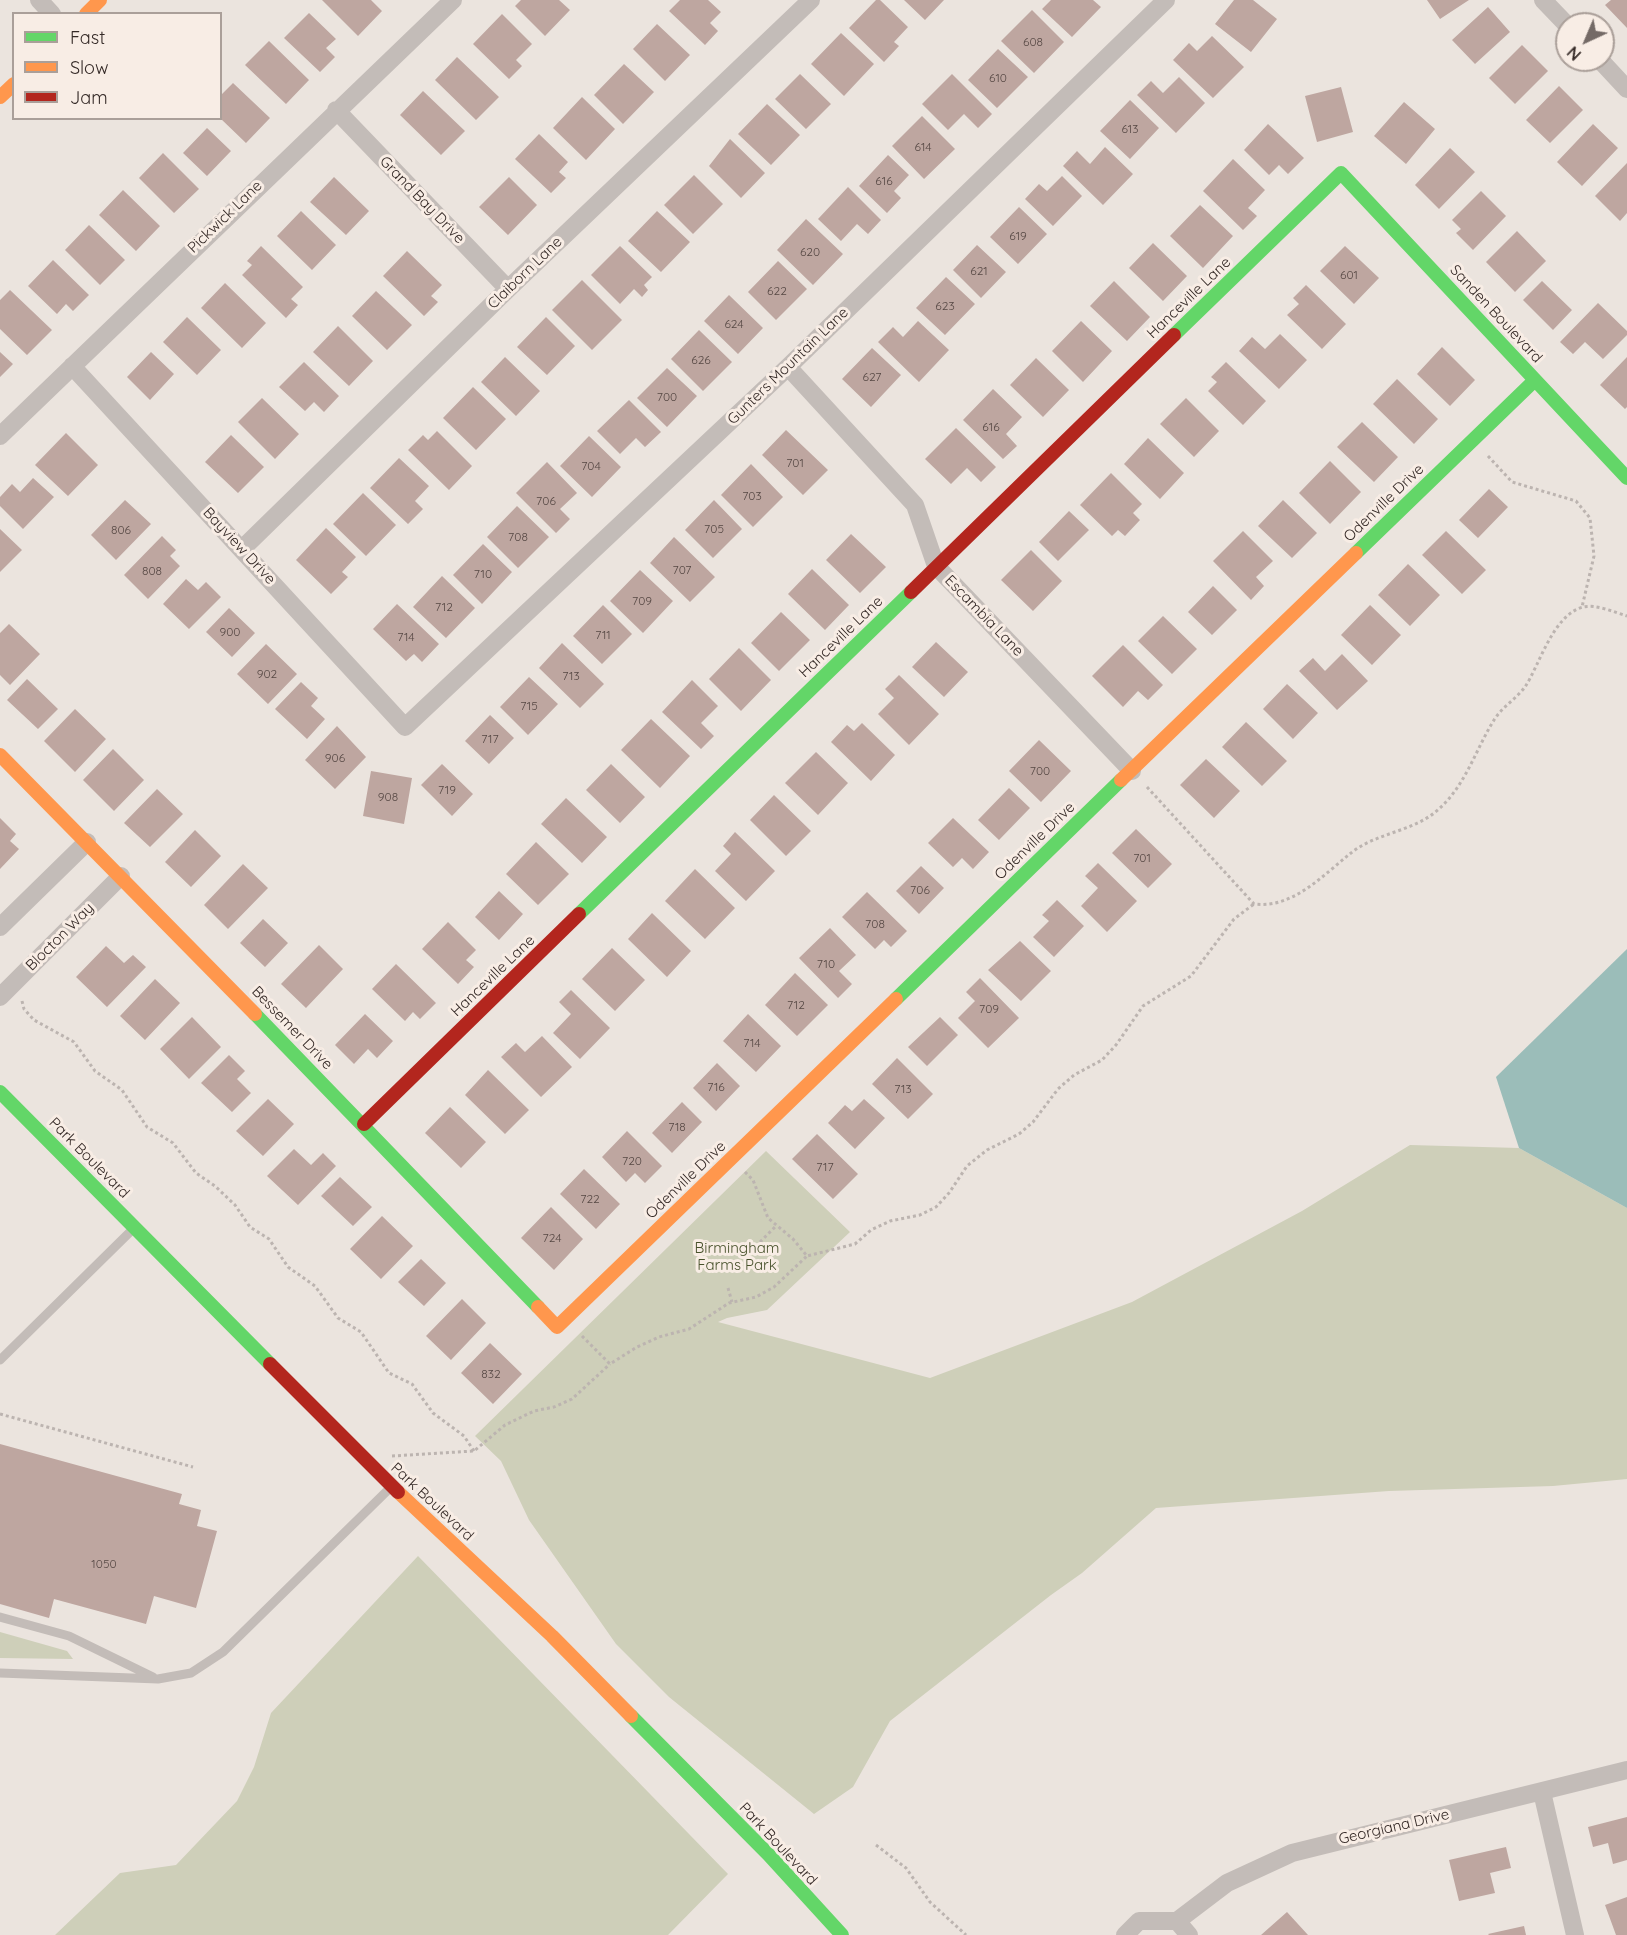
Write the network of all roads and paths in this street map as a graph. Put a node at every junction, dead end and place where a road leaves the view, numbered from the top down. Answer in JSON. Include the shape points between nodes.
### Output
{"nodes":[{"id":1,"x":39,"y":0,"type":"edge"},
{"id":2,"x":100,"y":0,"type":"edge"},
{"id":3,"x":453,"y":0,"type":"edge"},
{"id":4,"x":811,"y":0,"type":"edge"},
{"id":5,"x":1166,"y":0,"type":"edge"},
{"id":6,"x":1543,"y":0,"type":"edge"},
{"id":7,"x":50,"y":12,"type":"edge"},
{"id":8,"x":88,"y":12,"type":"edge"},
{"id":9,"x":1555,"y":12,"type":"edge"},
{"id":10,"x":1611,"y":72,"type":"edge"},
{"id":11,"x":12,"y":86,"type":"edge"},
{"id":12,"x":1627,"y":89,"type":"edge"},
{"id":13,"x":0,"y":97,"type":"edge"},
{"id":14,"x":336,"y":110,"type":"junction"},
{"id":15,"x":1341,"y":172,"type":"joint"},
{"id":16,"x":508,"y":289,"type":"junction"},
{"id":17,"x":72,"y":366,"type":"junction"},
{"id":18,"x":788,"y":367,"type":"junction"},
{"id":19,"x":1535,"y":380,"type":"junction"},
{"id":20,"x":0,"y":436,"type":"edge"},
{"id":21,"x":1488,"y":456,"type":"dead end"},
{"id":22,"x":1627,"y":478,"type":"edge"},
{"id":23,"x":242,"y":549,"type":"junction"},
{"id":24,"x":936,"y":566,"type":"junction"},
{"id":25,"x":1582,"y":608,"type":"junction"},
{"id":26,"x":1627,"y":616,"type":"edge"},
{"id":27,"x":405,"y":726,"type":"joint"},
{"id":28,"x":0,"y":755,"type":"edge"},
{"id":29,"x":1132,"y":771,"type":"junction"},
{"id":30,"x":1145,"y":786,"type":"dead end"},
{"id":31,"x":87,"y":842,"type":"junction"},
{"id":32,"x":121,"y":876,"type":"junction"},
{"id":33,"x":1254,"y":904,"type":"junction"},
{"id":34,"x":0,"y":927,"type":"edge"},
{"id":35,"x":0,"y":997,"type":"edge"},
{"id":36,"x":20,"y":1000,"type":"dead end"},
{"id":37,"x":0,"y":1092,"type":"edge"},
{"id":38,"x":364,"y":1124,"type":"junction"},
{"id":39,"x":744,"y":1170,"type":"dead end"},
{"id":40,"x":776,"y":1226,"type":"junction"},
{"id":41,"x":134,"y":1227,"type":"junction"},
{"id":42,"x":760,"y":1242,"type":"dead end"},
{"id":43,"x":807,"y":1256,"type":"junction"},
{"id":44,"x":728,"y":1288,"type":"dead end"},
{"id":45,"x":732,"y":1302,"type":"junction"},
{"id":46,"x":557,"y":1327,"type":"joint"},
{"id":47,"x":582,"y":1336,"type":"dead end"},
{"id":48,"x":0,"y":1360,"type":"edge"},
{"id":49,"x":610,"y":1364,"type":"junction"},
{"id":50,"x":0,"y":1414,"type":"edge"},
{"id":51,"x":474,"y":1451,"type":"junction"},
{"id":52,"x":388,"y":1460,"type":"dead end"},
{"id":53,"x":193,"y":1467,"type":"dead end"},
{"id":54,"x":391,"y":1486,"type":"junction"},
{"id":55,"x":0,"y":1617,"type":"edge"},
{"id":56,"x":0,"y":1673,"type":"edge"},
{"id":57,"x":158,"y":1679,"type":"junction"},
{"id":58,"x":1627,"y":1770,"type":"edge"},
{"id":59,"x":1542,"y":1792,"type":"junction"},
{"id":60,"x":876,"y":1845,"type":"dead end"},
{"id":61,"x":1180,"y":1930,"type":"edge"},
{"id":62,"x":842,"y":1935,"type":"edge"},
{"id":63,"x":966,"y":1935,"type":"edge"},
{"id":64,"x":1125,"y":1935,"type":"edge"},
{"id":65,"x":1575,"y":1935,"type":"edge"}],
"edges":[{"from":1,"to":7,"type":"street"},
{"from":2,"to":8,"type":"street"},
{"from":3,"to":14,"type":"street","name":"Pickwick Lane"},
{"from":4,"to":16,"type":"street","name":"Claiborn Lane"},
{"from":5,"to":18,"type":"street","name":"Gunters Mountain Lane"},
{"from":6,"to":9,"type":"street"},
{"from":10,"to":12,"type":"street"},
{"from":11,"to":13,"type":"street"},
{"from":14,"to":16,"type":"street","name":"Grand Bay Drive"},
{"from":14,"to":17,"type":"street","name":"Pickwick Lane"},
{"from":15,"to":19,"type":"street","name":"Sanden Boulevard"},
{"from":15,"to":24,"type":"street","name":"Hanceville Lane"},
{"from":16,"to":23,"type":"street","name":"Claiborn Lane"},
{"from":17,"to":20,"type":"street","name":"Pickwick Lane"},
{"from":17,"to":23,"type":"street","name":"Bayview Drive"},
{"from":18,"to":24,"type":"street","name":"Escambia Lane","via":[[915,505]]},
{"from":18,"to":27,"type":"street","name":"Gunters Mountain Lane"},
{"from":19,"to":22,"type":"street","name":"Sanden Boulevard"},
{"from":19,"to":29,"type":"street","name":"Odenville Drive"},
{"from":21,"to":25,"type":"path","via":[[1512,482],[1576,501],[1590,518],[1594,556]]},
{"from":23,"to":27,"type":"street","name":"Bayview Drive"},
{"from":24,"to":29,"type":"street","name":"Escambia Lane"},
{"from":24,"to":38,"type":"street","name":"Hanceville Lane"},
{"from":25,"to":26,"type":"path","via":[[1600,608]]},
{"from":25,"to":33,"type":"path","via":[[1552,635],[1525,687],[1496,717],[1471,766],[1438,810],[1416,824],[1363,843],[1293,897]]},
{"from":28,"to":31,"type":"street","name":"Bessemer Drive"},
{"from":29,"to":46,"type":"street","name":"Odenville Drive"},
{"from":30,"to":33,"type":"path"},
{"from":31,"to":32,"type":"street","name":"Bessemer Drive"},
{"from":31,"to":34,"type":"street"},
{"from":32,"to":35,"type":"street","name":"Blocton Way"},
{"from":32,"to":38,"type":"street","name":"Bessemer Drive"},
{"from":33,"to":43,"type":"path","via":[[1234,919],[1191,975],[1143,1006],[1101,1060],[1058,1089],[1019,1134],[987,1150],[967,1166],[936,1206],[920,1215],[890,1221],[855,1244]]},
{"from":36,"to":51,"type":"path","via":[[34,1020],[74,1042],[94,1071],[123,1090],[147,1127],[173,1143],[195,1173],[215,1186],[250,1227],[268,1239],[288,1267],[315,1286],[338,1318],[361,1332],[389,1373],[412,1384],[434,1413],[464,1436]]},
{"from":37,"to":41,"type":"street","name":"Park Boulevard"},
{"from":38,"to":46,"type":"street","name":"Bessemer Drive"},
{"from":39,"to":40,"type":"path"},
{"from":40,"to":42,"type":"path"},
{"from":40,"to":43,"type":"path","via":[[794,1239]]},
{"from":41,"to":48,"type":"lane"},
{"from":41,"to":54,"type":"street","name":"Park Boulevard"},
{"from":43,"to":45,"type":"path","via":[[774,1287],[756,1297]]},
{"from":44,"to":45,"type":"path"},
{"from":45,"to":49,"type":"path","via":[[689,1329],[659,1337]]},
{"from":47,"to":49,"type":"path"},
{"from":49,"to":51,"type":"path","via":[[572,1399],[505,1425]]},
{"from":50,"to":53,"type":"path"},
{"from":51,"to":52,"type":"path","via":[[393,1455]]},
{"from":54,"to":57,"type":"lane","via":[[209,1664],[191,1673]]},
{"from":54,"to":62,"type":"street","name":"Park Boulevard","via":[[552,1636],[768,1854]]},
{"from":55,"to":57,"type":"lane","via":[[69,1636]]},
{"from":56,"to":57,"type":"lane"},
{"from":58,"to":59,"type":"street","name":"Georgiana Drive"},
{"from":59,"to":61,"type":"street","name":"Georgiana Drive","via":[[1292,1853],[1227,1883]]},
{"from":59,"to":65,"type":"street"},
{"from":60,"to":63,"type":"path","via":[[906,1868],[930,1902]]},
{"from":61,"to":64,"type":"street","name":"Georgiana Drive","via":[[1140,1921]]}]}
